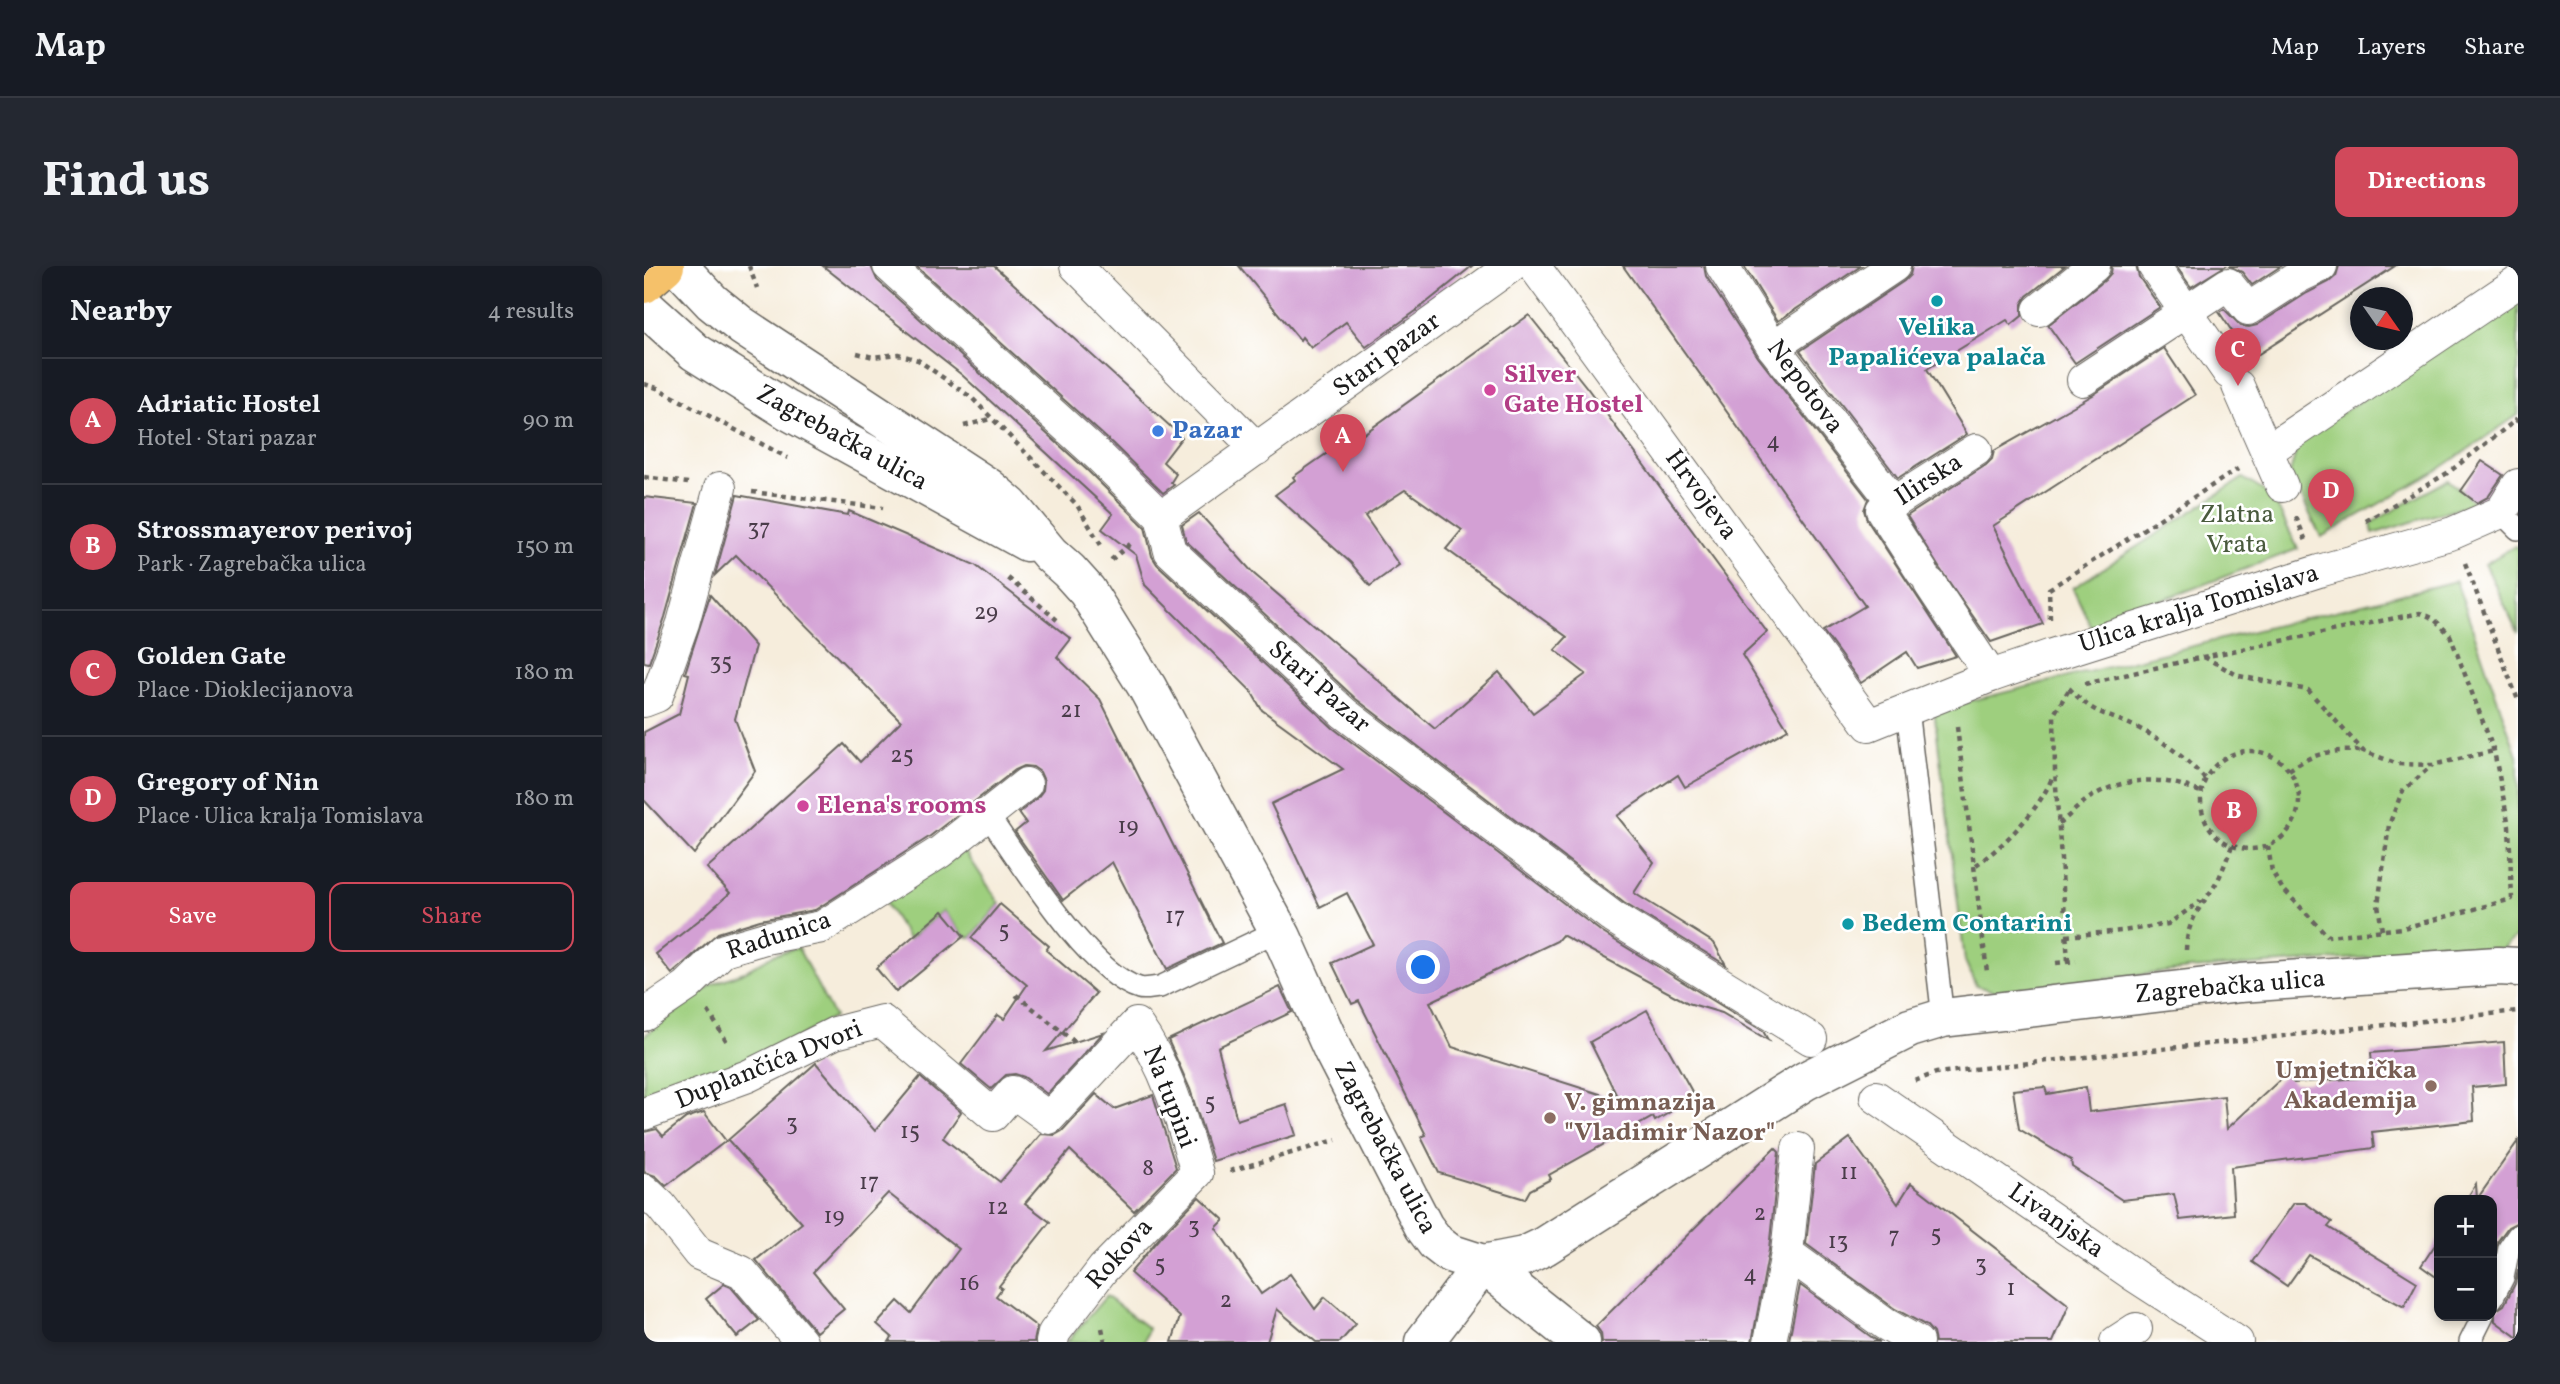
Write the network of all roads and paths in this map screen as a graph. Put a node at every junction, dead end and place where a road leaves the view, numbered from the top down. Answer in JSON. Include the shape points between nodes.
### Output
{"nodes":[{"id":1,"x":665,"y":266,"type":"edge"},
{"id":2,"x":678,"y":266,"type":"edge"},
{"id":3,"x":748,"y":266,"type":"edge"},
{"id":4,"x":889,"y":266,"type":"edge"},
{"id":5,"x":1076,"y":266,"type":"edge"},
{"id":6,"x":1722,"y":266,"type":"edge"},
{"id":7,"x":1894,"y":266,"type":"edge"},
{"id":8,"x":2094,"y":266,"type":"edge"},
{"id":9,"x":2154,"y":266,"type":"edge"},
{"id":10,"x":2320,"y":266,"type":"edge"},
{"id":11,"x":1533,"y":268,"type":"edge"},
{"id":12,"x":2518,"y":282,"type":"edge"},
{"id":13,"x":644,"y":284,"type":"edge"},
{"id":14,"x":761,"y":295,"type":"dead end"},
{"id":15,"x":644,"y":306,"type":"edge"},
{"id":16,"x":2039,"y":310,"type":"dead end"},
{"id":17,"x":2187,"y":310,"type":"junction"},
{"id":18,"x":1773,"y":347,"type":"junction"},
{"id":19,"x":2083,"y":380,"type":"dead end"},
{"id":20,"x":644,"y":384,"type":"edge"},
{"id":21,"x":692,"y":406,"type":"dead end"},
{"id":22,"x":990,"y":419,"type":"dead end"},
{"id":23,"x":2518,"y":422,"type":"edge"},
{"id":24,"x":959,"y":428,"type":"dead end"},
{"id":25,"x":1257,"y":449,"type":"junction"},
{"id":26,"x":1976,"y":450,"type":"dead end"},
{"id":27,"x":2267,"y":451,"type":"junction"},
{"id":28,"x":644,"y":477,"type":"edge"},
{"id":29,"x":2518,"y":485,"type":"edge"},
{"id":30,"x":2282,"y":486,"type":"joint"},
{"id":31,"x":720,"y":488,"type":"junction"},
{"id":32,"x":1888,"y":507,"type":"junction"},
{"id":33,"x":886,"y":509,"type":"dead end"},
{"id":34,"x":1161,"y":517,"type":"junction"},
{"id":35,"x":2509,"y":521,"type":"edge"},
{"id":36,"x":2453,"y":533,"type":"junction"},
{"id":37,"x":1050,"y":554,"type":"junction"},
{"id":38,"x":2359,"y":560,"type":"junction"},
{"id":39,"x":999,"y":570,"type":"dead end"},
{"id":40,"x":2319,"y":571,"type":"junction"},
{"id":41,"x":2049,"y":589,"type":"dead end"},
{"id":42,"x":1060,"y":622,"type":"dead end"},
{"id":43,"x":2203,"y":657,"type":"junction"},
{"id":44,"x":1990,"y":676,"type":"junction"},
{"id":45,"x":2069,"y":688,"type":"junction"},
{"id":46,"x":1951,"y":691,"type":"junction"},
{"id":47,"x":2518,"y":700,"type":"edge"},
{"id":48,"x":644,"y":701,"type":"edge"},
{"id":49,"x":1907,"y":709,"type":"junction"},
{"id":50,"x":1869,"y":725,"type":"joint"},
{"id":51,"x":2363,"y":751,"type":"junction"},
{"id":52,"x":2494,"y":751,"type":"junction"},
{"id":53,"x":2432,"y":765,"type":"junction"},
{"id":54,"x":2289,"y":770,"type":"junction"},
{"id":55,"x":2055,"y":771,"type":"junction"},
{"id":56,"x":2206,"y":780,"type":"junction"},
{"id":57,"x":1026,"y":784,"type":"dead end"},
{"id":58,"x":2202,"y":793,"type":"junction"},
{"id":59,"x":987,"y":814,"type":"junction"},
{"id":60,"x":2059,"y":825,"type":"junction"},
{"id":61,"x":2232,"y":846,"type":"junction"},
{"id":62,"x":2268,"y":846,"type":"junction"},
{"id":63,"x":1975,"y":866,"type":"junction"},
{"id":64,"x":2511,"y":899,"type":"junction"},
{"id":65,"x":2202,"y":901,"type":"junction"},
{"id":66,"x":2518,"y":905,"type":"edge"},
{"id":67,"x":1279,"y":930,"type":"junction"},
{"id":68,"x":2382,"y":930,"type":"junction"},
{"id":69,"x":2066,"y":936,"type":"junction"},
{"id":70,"x":2328,"y":936,"type":"junction"},
{"id":71,"x":2315,"y":937,"type":"dead end"},
{"id":72,"x":2199,"y":949,"type":"dead end"},
{"id":73,"x":2081,"y":960,"type":"dead end"},
{"id":74,"x":2068,"y":961,"type":"junction"},
{"id":75,"x":2054,"y":963,"type":"dead end"},
{"id":76,"x":2518,"y":967,"type":"edge"},
{"id":77,"x":2001,"y":970,"type":"dead end"},
{"id":78,"x":1987,"y":972,"type":"junction"},
{"id":79,"x":1016,"y":995,"type":"dead end"},
{"id":80,"x":1941,"y":1001,"type":"junction"},
{"id":81,"x":703,"y":1002,"type":"dead end"},
{"id":82,"x":2518,"y":1011,"type":"edge"},
{"id":83,"x":644,"y":1014,"type":"edge"},
{"id":84,"x":1136,"y":1024,"type":"joint"},
{"id":85,"x":1811,"y":1039,"type":"dead end"},
{"id":86,"x":1101,"y":1062,"type":"junction"},
{"id":87,"x":748,"y":1076,"type":"junction"},
{"id":88,"x":1877,"y":1097,"type":"joint"},
{"id":89,"x":644,"y":1114,"type":"edge"},
{"id":90,"x":1337,"y":1140,"type":"dead end"},
{"id":91,"x":1798,"y":1149,"type":"dead end"},
{"id":92,"x":1230,"y":1171,"type":"dead end"},
{"id":93,"x":1197,"y":1173,"type":"joint"},
{"id":94,"x":644,"y":1191,"type":"edge"},
{"id":95,"x":2518,"y":1235,"type":"edge"},
{"id":96,"x":1787,"y":1253,"type":"junction"},
{"id":97,"x":1483,"y":1264,"type":"junction"},
{"id":98,"x":2497,"y":1288,"type":"edge"},
{"id":99,"x":2480,"y":1321,"type":"edge"},
{"id":100,"x":801,"y":1342,"type":"edge"},
{"id":101,"x":1052,"y":1342,"type":"edge"},
{"id":102,"x":1424,"y":1342,"type":"edge"},
{"id":103,"x":1581,"y":1342,"type":"edge"},
{"id":104,"x":1770,"y":1342,"type":"edge"},
{"id":105,"x":1917,"y":1342,"type":"edge"},
{"id":106,"x":2237,"y":1342,"type":"edge"},
{"id":107,"x":2470,"y":1342,"type":"edge"}],
"edges":[{"from":1,"to":13,"type":"main road"},
{"from":2,"to":37,"type":"street","name":"Zagrebačka ulica","via":[[742,326],[989,488]]},
{"from":3,"to":14,"type":"path"},
{"from":4,"to":34,"type":"street"},
{"from":5,"to":25,"type":"street"},
{"from":6,"to":18,"type":"street","name":"Nepotova"},
{"from":7,"to":18,"type":"street"},
{"from":8,"to":16,"type":"street"},
{"from":9,"to":17,"type":"street"},
{"from":10,"to":17,"type":"street","via":[[2248,309],[2228,284]]},
{"from":11,"to":25,"type":"street","name":"Stari pazar"},
{"from":11,"to":50,"type":"street","name":"Hrvojeva"},
{"from":12,"to":27,"type":"street"},
{"from":15,"to":37,"type":"street","name":"Zagrebačka ulica","via":[[695,352],[787,410]]},
{"from":17,"to":19,"type":"street"},
{"from":17,"to":27,"type":"street","via":[[2234,380]]},
{"from":18,"to":32,"type":"street","name":"Nepotova"},
{"from":20,"to":21,"type":"path"},
{"from":22,"to":24,"type":"path"},
{"from":23,"to":38,"type":"path","via":[[2449,472],[2367,519]]},
{"from":25,"to":34,"type":"street","name":"Stari pazar"},
{"from":26,"to":32,"type":"street","name":"Ilirska"},
{"from":27,"to":30,"type":"street"},
{"from":27,"to":41,"type":"path"},
{"from":28,"to":31,"type":"path"},
{"from":29,"to":35,"type":"street","name":"Ulica kralja Tomislava"},
{"from":30,"to":40,"type":"path"},
{"from":31,"to":33,"type":"path"},
{"from":31,"to":48,"type":"street","via":[[683,623],[657,696]]},
{"from":32,"to":44,"type":"street","name":"Nepotova","via":[[1926,578]]},
{"from":34,"to":85,"type":"street","name":"Stari Pazar","via":[[1170,551],[1344,713],[1614,918]]},
{"from":35,"to":36,"type":"street","name":"Ulica kralja Tomislava"},
{"from":36,"to":38,"type":"street","name":"Ulica kralja Tomislava"},
{"from":36,"to":47,"type":"path"},
{"from":37,"to":67,"type":"street","name":"Zagrebačka ulica","via":[[1069,570],[1107,620]]},
{"from":38,"to":40,"type":"street","name":"Ulica kralja Tomislava"},
{"from":39,"to":42,"type":"path"},
{"from":40,"to":44,"type":"street","name":"Ulica kralja Tomislava"},
{"from":43,"to":45,"type":"path"},
{"from":43,"to":51,"type":"path","via":[[2239,676],[2308,690]]},
{"from":43,"to":52,"type":"path","via":[[2427,615],[2441,624],[2456,647]]},
{"from":44,"to":46,"type":"street","name":"Ulica kralja Tomislava"},
{"from":45,"to":55,"type":"path","via":[[2054,713]]},
{"from":45,"to":56,"type":"path","via":[[2092,710],[2141,730],[2179,753]]},
{"from":46,"to":49,"type":"street","name":"Ulica kralja Tomislava"},
{"from":46,"to":63,"type":"path"},
{"from":49,"to":50,"type":"street","name":"Ulica kralja Tomislava"},
{"from":49,"to":80,"type":"lane"},
{"from":51,"to":53,"type":"path","via":[[2398,764]]},
{"from":51,"to":54,"type":"path","via":[[2334,750],[2311,756]]},
{"from":52,"to":53,"type":"path"},
{"from":52,"to":64,"type":"path","via":[[2509,826]]},
{"from":53,"to":68,"type":"path","via":[[2402,792],[2389,825],[2378,905]]},
{"from":54,"to":56,"type":"path","via":[[2264,753],[2241,752],[2227,757]]},
{"from":54,"to":62,"type":"path","via":[[2299,796],[2297,815],[2283,836]]},
{"from":55,"to":60,"type":"path"},
{"from":55,"to":63,"type":"path","via":[[2047,792]]},
{"from":56,"to":58,"type":"path"},
{"from":57,"to":59,"type":"street","name":"Radunica"},
{"from":58,"to":60,"type":"path","via":[[2165,780],[2139,780],[2088,799]]},
{"from":58,"to":61,"type":"path","via":[[2204,815],[2215,834]]},
{"from":59,"to":67,"type":"lane","via":[[1080,944],[1101,964],[1140,988],[1160,987]]},
{"from":59,"to":83,"type":"street","name":"Radunica","via":[[940,852],[822,928],[724,950],[687,986]]},
{"from":60,"to":69,"type":"path"},
{"from":61,"to":62,"type":"path","via":[[2250,850]]},
{"from":61,"to":65,"type":"path"},
{"from":62,"to":70,"type":"path","via":[[2272,872],[2282,888]]},
{"from":63,"to":78,"type":"path"},
{"from":64,"to":66,"type":"path"},
{"from":64,"to":68,"type":"path"},
{"from":65,"to":69,"type":"path","via":[[2168,924]]},
{"from":65,"to":72,"type":"path","via":[[2186,940],[2186,950]]},
{"from":67,"to":97,"type":"street","name":"Zagrebačka ulica","via":[[1333,1051],[1424,1227],[1449,1253]]},
{"from":68,"to":70,"type":"path"},
{"from":69,"to":74,"type":"path"},
{"from":70,"to":71,"type":"path"},
{"from":73,"to":74,"type":"path"},
{"from":74,"to":75,"type":"path"},
{"from":76,"to":80,"type":"street","name":"Zagrebačka ulica"},
{"from":77,"to":78,"type":"path"},
{"from":78,"to":80,"type":"path"},
{"from":79,"to":86,"type":"path"},
{"from":80,"to":97,"type":"street","name":"Zagrebačka ulica","via":[[1910,1028],[1805,1081],[1545,1246],[1524,1256]]},
{"from":81,"to":87,"type":"path"},
{"from":82,"to":88,"type":"path","via":[[1936,1073]]},
{"from":84,"to":86,"type":"street","name":"Duplančića Dvori"},
{"from":84,"to":93,"type":"street","name":"Na tupini","via":[[1152,1045],[1178,1106]]},
{"from":86,"to":87,"type":"street","name":"Duplančića Dvori","via":[[1049,1118],[1013,1092],[993,1115],[882,1021],[835,1033]]},
{"from":87,"to":89,"type":"street","name":"Duplančića Dvori"},
{"from":88,"to":106,"type":"street","name":"Livanjska"},
{"from":90,"to":92,"type":"path"},
{"from":91,"to":96,"type":"street"},
{"from":93,"to":101,"type":"street","name":"Rokova","via":[[1103,1269],[1054,1333]]},
{"from":94,"to":100,"type":"street","via":[[699,1254],[742,1272]]},
{"from":95,"to":98,"type":"lane","via":[[2509,1248]]},
{"from":96,"to":104,"type":"street"},
{"from":96,"to":105,"type":"street"},
{"from":97,"to":102,"type":"street"},
{"from":97,"to":103,"type":"street"},
{"from":99,"to":107,"type":"lane"}]}
